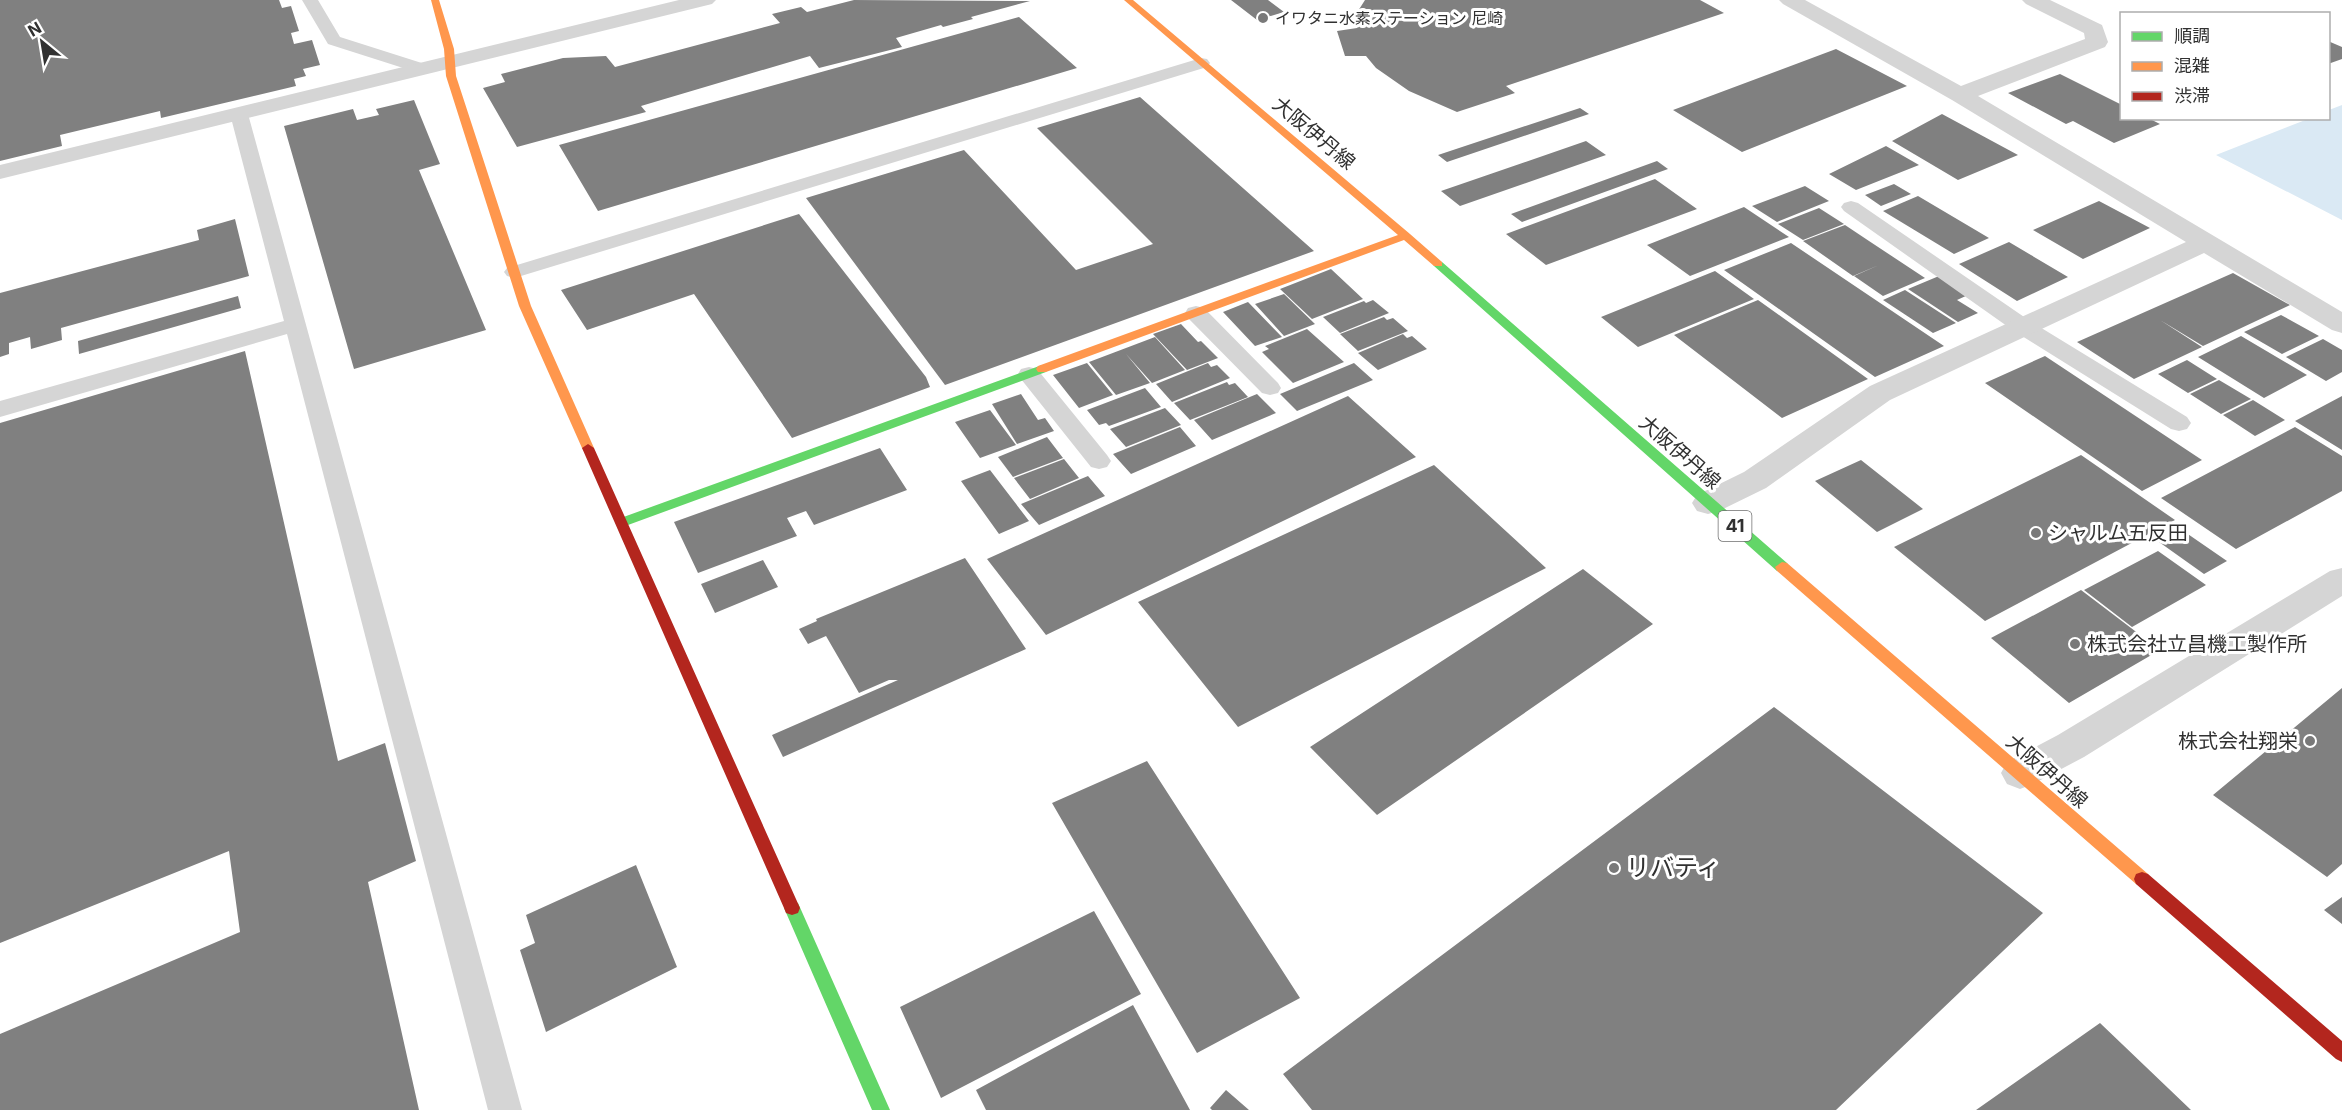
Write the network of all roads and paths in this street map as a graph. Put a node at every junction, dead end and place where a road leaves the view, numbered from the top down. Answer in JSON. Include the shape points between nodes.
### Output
{"nodes":[{"id":1,"x":310,"y":0,"type":"edge"},
{"id":2,"x":435,"y":0,"type":"edge"},
{"id":3,"x":705,"y":0,"type":"edge"},
{"id":4,"x":1128,"y":0,"type":"edge"},
{"id":5,"x":1790,"y":0,"type":"edge"},
{"id":6,"x":2033,"y":0,"type":"edge"},
{"id":7,"x":450,"y":62,"type":"junction"},
{"id":8,"x":1200,"y":63,"type":"junction"},
{"id":9,"x":422,"y":69,"type":"junction"},
{"id":10,"x":1960,"y":95,"type":"junction"},
{"id":11,"x":239,"y":114,"type":"junction"},
{"id":12,"x":0,"y":172,"type":"edge"},
{"id":13,"x":1851,"y":207,"type":"dead end"},
{"id":14,"x":1406,"y":236,"type":"junction"},
{"id":15,"x":2206,"y":243,"type":"junction"},
{"id":16,"x":514,"y":272,"type":"junction"},
{"id":17,"x":1196,"y":313,"type":"junction"},
{"id":18,"x":2342,"y":324,"type":"edge"},
{"id":19,"x":295,"y":325,"type":"junction"},
{"id":20,"x":2022,"y":326,"type":"junction"},
{"id":21,"x":1029,"y":374,"type":"junction"},
{"id":22,"x":1270,"y":388,"type":"dead end"},
{"id":23,"x":0,"y":409,"type":"edge"},
{"id":24,"x":2179,"y":423,"type":"dead end"},
{"id":25,"x":1099,"y":461,"type":"dead end"},
{"id":26,"x":1708,"y":503,"type":"junction"},
{"id":27,"x":623,"y":522,"type":"junction"},
{"id":28,"x":2342,"y":580,"type":"edge"},
{"id":29,"x":2019,"y":773,"type":"junction"},
{"id":30,"x":2342,"y":1053,"type":"edge"},
{"id":31,"x":505,"y":1110,"type":"edge"},
{"id":32,"x":881,"y":1110,"type":"edge"}],
"edges":[{"from":1,"to":9,"type":"lane","via":[[334,40]]},
{"from":2,"to":7,"type":"street"},
{"from":3,"to":7,"type":"street"},
{"from":4,"to":8,"type":"street","name":"大阪伊丹線","number":"41"},
{"from":5,"to":10,"type":"street"},
{"from":6,"to":10,"type":"street","via":[[2094,30],[2097,42]]},
{"from":7,"to":9,"type":"street"},
{"from":7,"to":16,"type":"street","via":[[451,76]]},
{"from":8,"to":14,"type":"street","name":"大阪伊丹線","number":"41"},
{"from":8,"to":16,"type":"lane"},
{"from":9,"to":11,"type":"street"},
{"from":10,"to":15,"type":"street"},
{"from":11,"to":12,"type":"street"},
{"from":11,"to":19,"type":"lane"},
{"from":13,"to":20,"type":"lane"},
{"from":14,"to":17,"type":"street"},
{"from":14,"to":26,"type":"street","name":"大阪伊丹線","number":"41"},
{"from":15,"to":18,"type":"street"},
{"from":15,"to":20,"type":"street"},
{"from":16,"to":27,"type":"street","via":[[525,306]]},
{"from":17,"to":21,"type":"street"},
{"from":17,"to":22,"type":"lane"},
{"from":19,"to":23,"type":"lane"},
{"from":19,"to":31,"type":"lane"},
{"from":20,"to":24,"type":"lane"},
{"from":20,"to":26,"type":"street","via":[[1880,393],[1755,480]]},
{"from":21,"to":25,"type":"lane"},
{"from":21,"to":27,"type":"street"},
{"from":26,"to":29,"type":"street","name":"大阪伊丹線","number":"41"},
{"from":27,"to":32,"type":"street"},
{"from":28,"to":29,"type":"street","via":[[2071,746]]},
{"from":29,"to":30,"type":"street","name":"大阪伊丹線","number":"41"}]}
